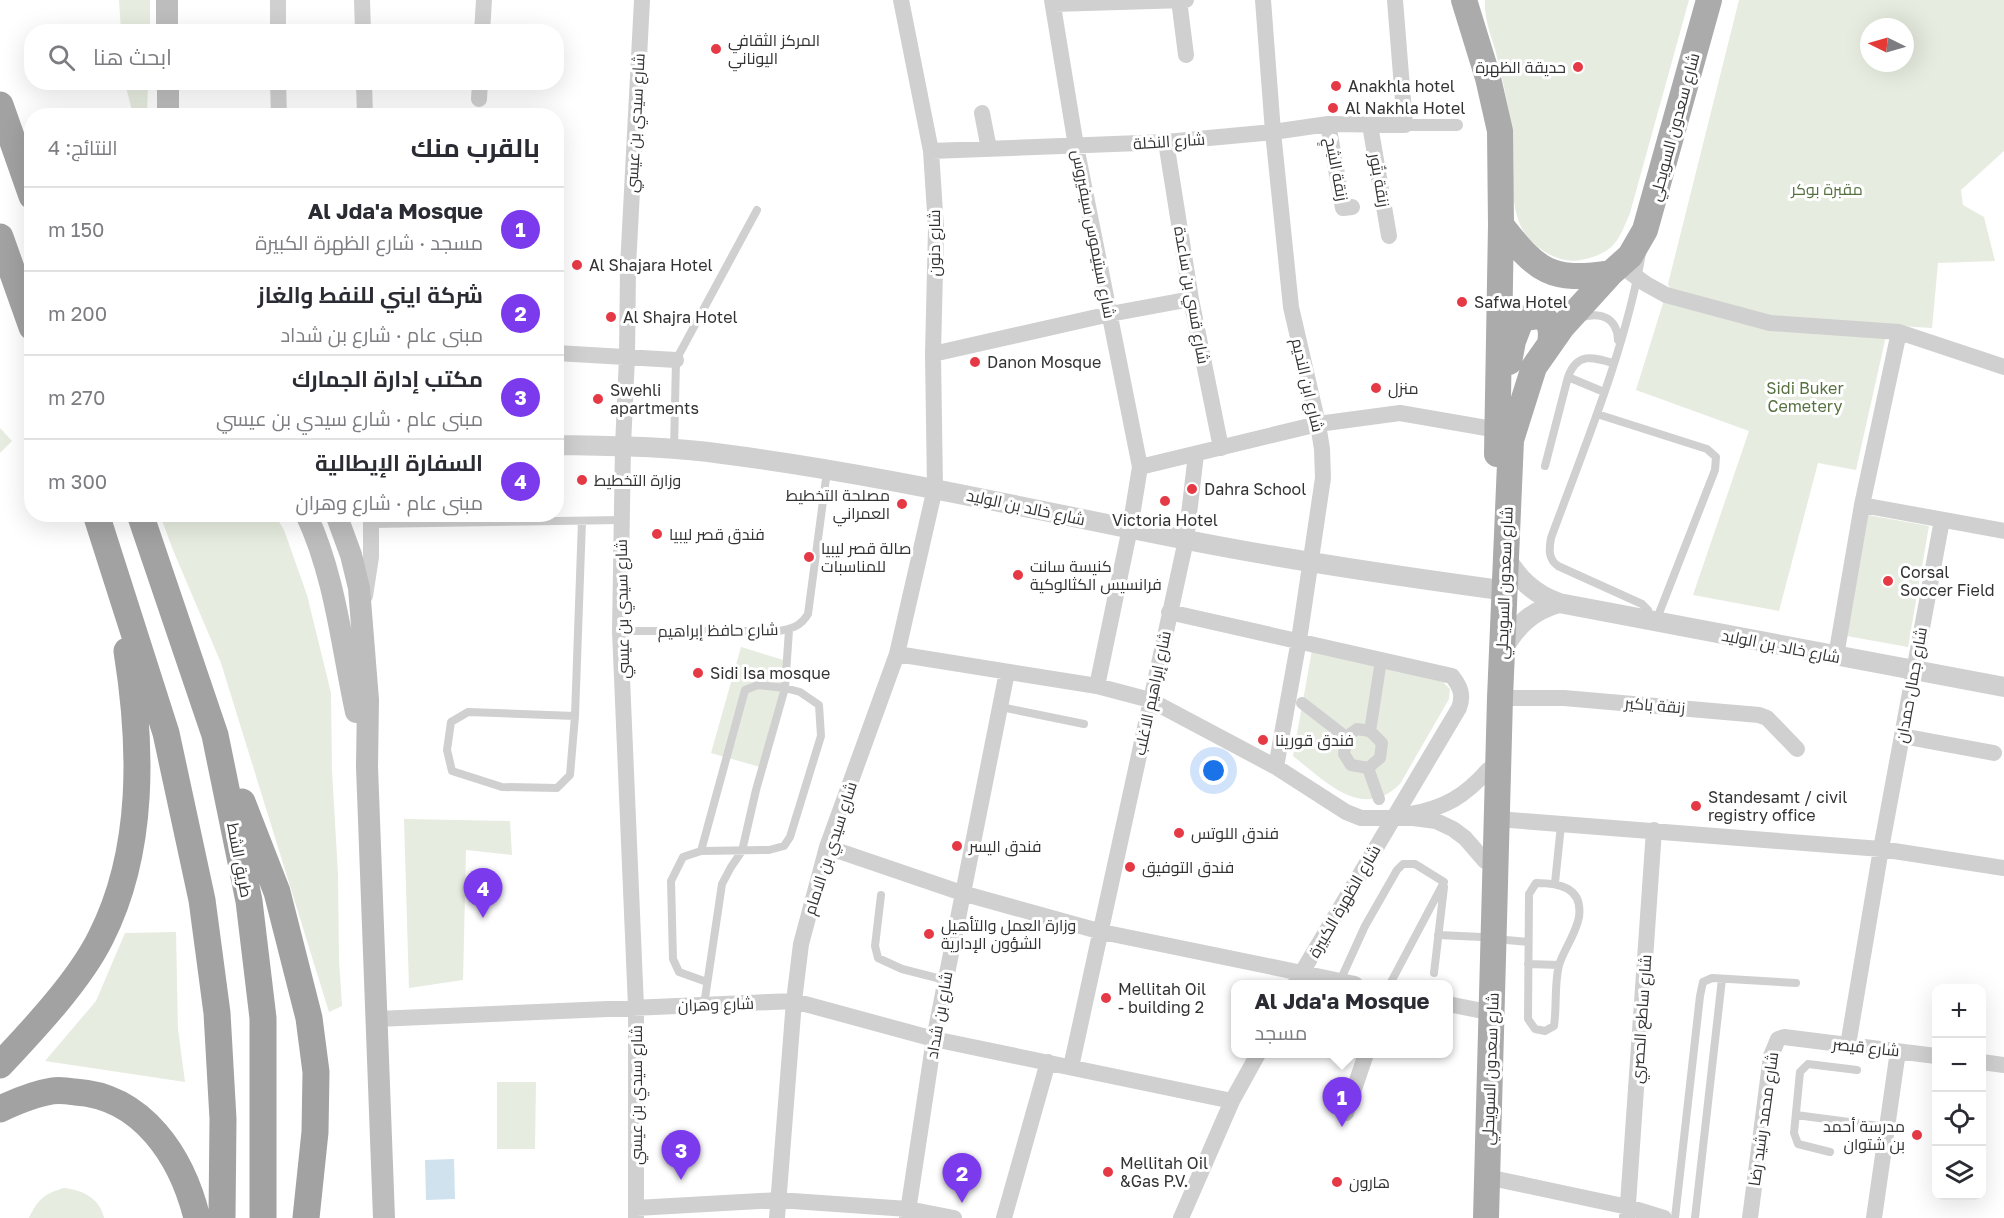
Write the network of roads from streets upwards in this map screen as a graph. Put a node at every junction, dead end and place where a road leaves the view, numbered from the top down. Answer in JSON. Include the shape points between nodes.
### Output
{"nodes":[{"id":1,"x":167,"y":0,"type":"edge"},
{"id":2,"x":278,"y":0,"type":"edge"},
{"id":3,"x":362,"y":0,"type":"edge"},
{"id":4,"x":484,"y":0,"type":"edge"},
{"id":5,"x":642,"y":0,"type":"edge"},
{"id":6,"x":901,"y":0,"type":"edge"},
{"id":7,"x":1179,"y":0,"type":"edge"},
{"id":8,"x":1186,"y":0,"type":"edge"},
{"id":9,"x":1263,"y":0,"type":"edge"},
{"id":10,"x":1395,"y":0,"type":"edge"},
{"id":11,"x":1052,"y":2,"type":"edge"},
{"id":12,"x":1708,"y":2,"type":"edge"},
{"id":13,"x":1469,"y":6,"type":"edge"},
{"id":14,"x":167,"y":24,"type":"edge"},
{"id":15,"x":278,"y":24,"type":"edge"},
{"id":16,"x":363,"y":24,"type":"edge"},
{"id":17,"x":482,"y":24,"type":"edge"},
{"id":18,"x":1186,"y":55,"type":"dead end"},
{"id":19,"x":168,"y":90,"type":"edge"},
{"id":20,"x":278,"y":90,"type":"edge"},
{"id":21,"x":364,"y":90,"type":"edge"},
{"id":22,"x":0,"y":105,"type":"edge"},
{"id":23,"x":168,"y":108,"type":"edge"},
{"id":24,"x":279,"y":108,"type":"edge"},
{"id":25,"x":365,"y":108,"type":"edge"},
{"id":26,"x":982,"y":113,"type":"dead end"},
{"id":27,"x":1328,"y":124,"type":"junction"},
{"id":28,"x":1370,"y":125,"type":"junction"},
{"id":29,"x":1405,"y":125,"type":"junction"},
{"id":30,"x":1457,"y":125,"type":"dead end"},
{"id":31,"x":1273,"y":132,"type":"junction"},
{"id":32,"x":1166,"y":142,"type":"junction"},
{"id":33,"x":1076,"y":146,"type":"junction"},
{"id":34,"x":989,"y":149,"type":"junction"},
{"id":35,"x":931,"y":151,"type":"junction"},
{"id":36,"x":24,"y":173,"type":"edge"},
{"id":37,"x":1352,"y":207,"type":"dead end"},
{"id":38,"x":1501,"y":225,"type":"junction"},
{"id":39,"x":1389,"y":236,"type":"dead end"},
{"id":40,"x":0,"y":237,"type":"edge"},
{"id":41,"x":1623,"y":272,"type":"junction"},
{"id":42,"x":1191,"y":299,"type":"junction"},
{"id":43,"x":24,"y":304,"type":"edge"},
{"id":44,"x":1110,"y":314,"type":"junction"},
{"id":45,"x":1899,"y":332,"type":"junction"},
{"id":46,"x":1556,"y":336,"type":"junction"},
{"id":47,"x":564,"y":353,"type":"edge"},
{"id":48,"x":933,"y":354,"type":"junction"},
{"id":49,"x":627,"y":357,"type":"junction"},
{"id":50,"x":676,"y":360,"type":"road end"},
{"id":51,"x":2004,"y":367,"type":"edge"},
{"id":52,"x":1318,"y":424,"type":"junction"},
{"id":53,"x":1498,"y":430,"type":"junction"},
{"id":54,"x":564,"y":445,"type":"edge"},
{"id":55,"x":623,"y":446,"type":"junction"},
{"id":56,"x":1221,"y":447,"type":"junction"},
{"id":57,"x":1196,"y":454,"type":"junction"},
{"id":58,"x":1140,"y":467,"type":"junction"},
{"id":59,"x":935,"y":488,"type":"junction"},
{"id":60,"x":1862,"y":505,"type":"junction"},
{"id":61,"x":1942,"y":520,"type":"junction"},
{"id":62,"x":99,"y":522,"type":"edge"},
{"id":63,"x":143,"y":522,"type":"edge"},
{"id":64,"x":311,"y":522,"type":"edge"},
{"id":65,"x":341,"y":522,"type":"edge"},
{"id":66,"x":370,"y":522,"type":"edge"},
{"id":67,"x":1130,"y":528,"type":"junction"},
{"id":68,"x":2004,"y":531,"type":"edge"},
{"id":69,"x":1186,"y":540,"type":"junction"},
{"id":70,"x":321,"y":554,"type":"junction"},
{"id":71,"x":361,"y":556,"type":"junction"},
{"id":72,"x":1505,"y":556,"type":"junction"},
{"id":73,"x":1311,"y":563,"type":"junction"},
{"id":74,"x":117,"y":579,"type":"junction"},
{"id":75,"x":1493,"y":589,"type":"junction"},
{"id":76,"x":1559,"y":603,"type":"junction"},
{"id":77,"x":1169,"y":612,"type":"junction"},
{"id":78,"x":1299,"y":640,"type":"junction"},
{"id":79,"x":1502,"y":651,"type":"junction"},
{"id":80,"x":897,"y":654,"type":"junction"},
{"id":81,"x":1836,"y":656,"type":"junction"},
{"id":82,"x":1380,"y":667,"type":"dead end"},
{"id":83,"x":1914,"y":670,"type":"junction"},
{"id":84,"x":1007,"y":672,"type":"junction"},
{"id":85,"x":1097,"y":686,"type":"junction"},
{"id":86,"x":2004,"y":687,"type":"edge"},
{"id":87,"x":1500,"y":698,"type":"junction"},
{"id":88,"x":1150,"y":700,"type":"junction"},
{"id":89,"x":1302,"y":703,"type":"dead end"},
{"id":90,"x":1370,"y":731,"type":"junction"},
{"id":91,"x":215,"y":735,"type":"junction"},
{"id":92,"x":1902,"y":736,"type":"junction"},
{"id":93,"x":1346,"y":737,"type":"junction"},
{"id":94,"x":1797,"y":749,"type":"dead end"},
{"id":95,"x":1994,"y":753,"type":"dead end"},
{"id":96,"x":367,"y":767,"type":"junction"},
{"id":97,"x":1276,"y":767,"type":"junction"},
{"id":98,"x":1368,"y":768,"type":"junction"},
{"id":99,"x":1488,"y":770,"type":"junction"},
{"id":100,"x":1379,"y":799,"type":"dead end"},
{"id":101,"x":1392,"y":818,"type":"junction"},
{"id":102,"x":1497,"y":819,"type":"junction"},
{"id":103,"x":1654,"y":830,"type":"junction"},
{"id":104,"x":827,"y":847,"type":"junction"},
{"id":105,"x":1881,"y":849,"type":"junction"},
{"id":106,"x":1485,"y":861,"type":"junction"},
{"id":107,"x":2004,"y":868,"type":"edge"},
{"id":108,"x":962,"y":893,"type":"junction"},
{"id":109,"x":1102,"y":932,"type":"junction"},
{"id":110,"x":1488,"y":938,"type":"junction"},
{"id":111,"x":1299,"y":978,"type":"edge"},
{"id":112,"x":1319,"y":980,"type":"edge"},
{"id":113,"x":794,"y":1001,"type":"junction"},
{"id":114,"x":1453,"y":1006,"type":"edge"},
{"id":115,"x":636,"y":1007,"type":"junction"},
{"id":116,"x":1483,"y":1011,"type":"junction"},
{"id":117,"x":377,"y":1019,"type":"junction"},
{"id":118,"x":934,"y":1039,"type":"junction"},
{"id":119,"x":1795,"y":1039,"type":"joint"},
{"id":120,"x":1848,"y":1046,"type":"junction"},
{"id":121,"x":1898,"y":1051,"type":"junction"},
{"id":122,"x":1932,"y":1055,"type":"edge"},
{"id":123,"x":1255,"y":1058,"type":"edge"},
{"id":124,"x":1364,"y":1058,"type":"edge"},
{"id":125,"x":1048,"y":1062,"type":"junction"},
{"id":126,"x":1986,"y":1063,"type":"edge"},
{"id":127,"x":0,"y":1065,"type":"edge"},
{"id":128,"x":2004,"y":1065,"type":"edge"},
{"id":129,"x":1071,"y":1067,"type":"junction"},
{"id":130,"x":1232,"y":1101,"type":"junction"},
{"id":131,"x":0,"y":1109,"type":"edge"},
{"id":132,"x":1346,"y":1113,"type":"dead end"},
{"id":133,"x":1487,"y":1177,"type":"junction"},
{"id":134,"x":778,"y":1200,"type":"junction"},
{"id":135,"x":636,"y":1213,"type":"edge"},
{"id":136,"x":1628,"y":1213,"type":"edge"},
{"id":137,"x":907,"y":1214,"type":"edge"},
{"id":138,"x":197,"y":1218,"type":"edge"},
{"id":139,"x":222,"y":1218,"type":"edge"},
{"id":140,"x":263,"y":1218,"type":"edge"},
{"id":141,"x":306,"y":1218,"type":"edge"},
{"id":142,"x":384,"y":1218,"type":"edge"},
{"id":143,"x":777,"y":1218,"type":"edge"},
{"id":144,"x":954,"y":1218,"type":"edge"},
{"id":145,"x":1004,"y":1218,"type":"edge"},
{"id":146,"x":1181,"y":1218,"type":"edge"},
{"id":147,"x":1477,"y":1218,"type":"edge"},
{"id":148,"x":1486,"y":1218,"type":"edge"},
{"id":149,"x":1664,"y":1218,"type":"edge"},
{"id":150,"x":1750,"y":1218,"type":"edge"},
{"id":151,"x":1874,"y":1218,"type":"edge"}],
"edges":[{"from":1,"to":14,"type":"main road"},
{"from":2,"to":15,"type":"street"},
{"from":3,"to":16,"type":"street"},
{"from":4,"to":17,"type":"street"},
{"from":5,"to":49,"type":"street","name":"شارع سيدي بن عيسي"},
{"from":6,"to":35,"type":"street","name":"شارع دنون"},
{"from":7,"to":8,"type":"street"},
{"from":7,"to":11,"type":"street"},
{"from":7,"to":18,"type":"street"},
{"from":9,"to":31,"type":"street","name":"شارع ابن النديم"},
{"from":10,"to":29,"type":"street"},
{"from":11,"to":33,"type":"street","name":"شارع سبتيموس سيفيروس"},
{"from":12,"to":41,"type":"main road","name":"شارع سعدون السويحلي","via":[[1645,230]]},
{"from":13,"to":38,"type":"main road","name":"شارع سعدون السويحلي","via":[[1500,130]]},
{"from":19,"to":23,"type":"main road"},
{"from":20,"to":24,"type":"street"},
{"from":21,"to":25,"type":"street"},
{"from":22,"to":36,"type":"highway"},
{"from":26,"to":34,"type":"street"},
{"from":27,"to":28,"type":"street","name":"شارع النخلة"},
{"from":27,"to":31,"type":"street","name":"شارع النخلة"},
{"from":27,"to":37,"type":"street","name":"ْزنقة الشِحٍ","via":[[1343,208]]},
{"from":28,"to":29,"type":"street","name":"شارع النخلة"},
{"from":28,"to":39,"type":"street","name":"زنقة بتٌور"},
{"from":29,"to":30,"type":"street"},
{"from":31,"to":32,"type":"street","name":"شارع النخلة"},
{"from":31,"to":52,"type":"street","name":"شارع ابن النديم","via":[[1291,307]]},
{"from":32,"to":33,"type":"street","name":"شارع النخلة"},
{"from":32,"to":42,"type":"street","name":"شارع قسي بن ساعدة"},
{"from":33,"to":34,"type":"street","name":"شارع النخلة"},
{"from":33,"to":44,"type":"street","name":"شارع سبتيموس سيفيروس"},
{"from":34,"to":35,"type":"street","name":"شارع النخلة"},
{"from":35,"to":48,"type":"street","name":"شارع دنون","via":[[936,228]]},
{"from":38,"to":41,"type":"main road","via":[[1526,256],[1546,271],[1580,278]]},
{"from":38,"to":53,"type":"main road","name":"شارع سعدون السويحلي"},
{"from":40,"to":43,"type":"highway"},
{"from":41,"to":45,"type":"street","via":[[1666,295],[1770,323]]},
{"from":41,"to":46,"type":"main road","name":"شارع سعدون السويحلي"},
{"from":42,"to":44,"type":"street"},
{"from":42,"to":56,"type":"street","name":"شارع قسي بن ساعدة"},
{"from":44,"to":48,"type":"street"},
{"from":44,"to":58,"type":"street","name":"شارع سبتيموس سيفيروس"},
{"from":45,"to":51,"type":"street"},
{"from":45,"to":60,"type":"street"},
{"from":46,"to":53,"type":"main road","via":[[1541,317],[1521,320],[1513,341]]},
{"from":46,"to":72,"type":"main road","name":"شارع سعدون السويحلي","via":[[1534,367],[1511,440]]},
{"from":47,"to":49,"type":"street"},
{"from":48,"to":59,"type":"street","name":"شارع دنون"},
{"from":49,"to":50,"type":"street"},
{"from":49,"to":55,"type":"street","name":"شارع سيدي بن عيسي"},
{"from":52,"to":53,"type":"street","via":[[1400,413]]},
{"from":52,"to":56,"type":"street"},
{"from":52,"to":73,"type":"street","name":"شارع ابن النديم","via":[[1323,478]]},
{"from":53,"to":75,"type":"main road","name":"شارع سعدون السويحلي"},
{"from":54,"to":55,"type":"street","name":"شارع خالد بن الوليد"},
{"from":55,"to":59,"type":"street","name":"شارع خالد بن الوليد","via":[[722,453]]},
{"from":55,"to":115,"type":"street","name":"شارع سيدي بن عيسي","via":[[621,631]]},
{"from":56,"to":57,"type":"street"},
{"from":57,"to":58,"type":"street"},
{"from":57,"to":69,"type":"street","name":"شارع إبراهيم الاغلب"},
{"from":58,"to":67,"type":"street"},
{"from":59,"to":67,"type":"street","name":"شارع خالد بن الوليد"},
{"from":59,"to":80,"type":"street","name":"شارع سيدي بن الامام"},
{"from":60,"to":61,"type":"street"},
{"from":60,"to":81,"type":"street"},
{"from":61,"to":68,"type":"street"},
{"from":61,"to":83,"type":"street","name":"شارع جمال حمدان"},
{"from":62,"to":74,"type":"highway"},
{"from":63,"to":91,"type":"highway","name":"طريق الشط"},
{"from":64,"to":70,"type":"main road"},
{"from":65,"to":71,"type":"main road"},
{"from":66,"to":71,"type":"street"},
{"from":67,"to":69,"type":"street","name":"شارع خالد بن الوليد"},
{"from":67,"to":85,"type":"street"},
{"from":69,"to":73,"type":"street","name":"شارع خالد بن الوليد"},
{"from":69,"to":77,"type":"street","name":"شارع إبراهيم الاغلب"},
{"from":70,"to":71,"type":"main road"},
{"from":70,"to":96,"type":"main road"},
{"from":71,"to":96,"type":"main road","via":[[358,588],[368,700]]},
{"from":72,"to":76,"type":"street","name":"شارع خالد بن الوليد","via":[[1527,586]]},
{"from":72,"to":79,"type":"main road","name":"شارع سعدون السويحلي"},
{"from":73,"to":75,"type":"street","name":"شارع خالد بن الوليد"},
{"from":73,"to":78,"type":"street","name":"شارع ابن النديم"},
{"from":74,"to":127,"type":"highway","via":[[132,682],[136,788],[133,838],[101,937],[76,977]]},
{"from":74,"to":139,"type":"highway","via":[[166,733],[202,900],[217,1013],[223,1119]]},
{"from":75,"to":99,"type":"main road","name":"شارع سعدون السويحلي"},
{"from":76,"to":79,"type":"street","via":[[1531,615],[1510,636]]},
{"from":76,"to":81,"type":"street","name":"شارع خالد بن الوليد"},
{"from":77,"to":78,"type":"street","name":"شارع الظهرة الكبيرة"},
{"from":77,"to":88,"type":"street","name":"شارع إبراهيم الاغلب"},
{"from":78,"to":97,"type":"street","name":"شارع ابن النديم"},
{"from":78,"to":101,"type":"street","name":"شارع الظهرة الكبيرة","via":[[1452,676],[1460,686],[1459,708]]},
{"from":79,"to":87,"type":"main road","name":"شارع سعدون السويحلي"},
{"from":80,"to":84,"type":"street"},
{"from":80,"to":104,"type":"street","name":"شارع سيدي بن الامام"},
{"from":81,"to":83,"type":"street","name":"شارع خالد بن الوليد"},
{"from":82,"to":90,"type":"street"},
{"from":83,"to":86,"type":"street","name":"شارع خالد بن الوليد"},
{"from":83,"to":92,"type":"street","name":"شارع جمال حمدان"},
{"from":84,"to":85,"type":"street"},
{"from":84,"to":108,"type":"street","name":"شارع بن شداد"},
{"from":85,"to":88,"type":"street"},
{"from":87,"to":94,"type":"street","name":"زنقة باكير","via":[[1564,698],[1759,715],[1767,718]]},
{"from":87,"to":102,"type":"main road","name":"شارع سعدون السويحلي"},
{"from":88,"to":97,"type":"street"},
{"from":88,"to":109,"type":"street","name":"شارع إبراهيم الاغلب"},
{"from":89,"to":93,"type":"street"},
{"from":90,"to":93,"type":"street","via":[[1357,729]]},
{"from":90,"to":98,"type":"street","via":[[1382,743],[1380,758]]},
{"from":91,"to":140,"type":"highway","name":"طريق الشط","via":[[249,901],[263,1018]]},
{"from":91,"to":141,"type":"highway","via":[[277,892],[306,1006],[316,1072],[315,1132]]},
{"from":92,"to":95,"type":"street"},
{"from":92,"to":105,"type":"street","name":"شارع جمال حمدان"},
{"from":93,"to":98,"type":"street","via":[[1344,754],[1351,765]]},
{"from":96,"to":117,"type":"main road"},
{"from":97,"to":101,"type":"street","via":[[1346,812],[1361,818]]},
{"from":98,"to":100,"type":"street"},
{"from":99,"to":101,"type":"street","via":[[1457,799]]},
{"from":99,"to":106,"type":"main road","name":"شارع سعدون السويحلي"},
{"from":101,"to":106,"type":"street","via":[[1436,821],[1465,838]]},
{"from":101,"to":111,"type":"street","name":"شارع الظهرة الكبيرة"},
{"from":102,"to":103,"type":"street"},
{"from":102,"to":110,"type":"main road","name":"شارع سعدون السويحلي"},
{"from":103,"to":105,"type":"street"},
{"from":103,"to":136,"type":"street","name":"شارع ساطع الحصري"},
{"from":104,"to":108,"type":"street"},
{"from":104,"to":113,"type":"street","name":"شارع سيدي بن الامام","via":[[801,944]]},
{"from":105,"to":107,"type":"street"},
{"from":105,"to":120,"type":"street","name":"شارع جمال حمدان"},
{"from":106,"to":110,"type":"main road","name":"شارع سعدون السويحلي"},
{"from":108,"to":109,"type":"street"},
{"from":108,"to":118,"type":"street","name":"شارع بن شداد"},
{"from":109,"to":111,"type":"street"},
{"from":109,"to":129,"type":"street","name":"شارع إبراهيم الاغلب"},
{"from":110,"to":116,"type":"main road","name":"شارع سعدون السويحلي"},
{"from":110,"to":133,"type":"main road","name":"شارع سعدون السويحلي"},
{"from":111,"to":112,"type":"street"},
{"from":113,"to":115,"type":"street","name":"شارع وهران"},
{"from":113,"to":118,"type":"street","name":"شارع وهران"},
{"from":113,"to":134,"type":"street","name":"شارع سيدي بن الامام"},
{"from":114,"to":116,"type":"street"},
{"from":115,"to":117,"type":"street","name":"شارع وهران"},
{"from":115,"to":135,"type":"street","name":"شارع سيدي بن عيسي"},
{"from":116,"to":147,"type":"main road","name":"شارع سعدون السويحلي"},
{"from":117,"to":142,"type":"main road"},
{"from":118,"to":125,"type":"street","name":"شارع وهران"},
{"from":118,"to":137,"type":"street","name":"شارع بن شداد"},
{"from":119,"to":120,"type":"street","name":"شارع قيصر"},
{"from":119,"to":150,"type":"street","name":"شارع محمد رشيد رضا","via":[[1778,1039],[1772,1049]]},
{"from":120,"to":121,"type":"street","name":"شارع قيصر"},
{"from":121,"to":122,"type":"street","name":"شارع قيصر"},
{"from":121,"to":151,"type":"street"},
{"from":123,"to":130,"type":"street"},
{"from":124,"to":132,"type":"street"},
{"from":125,"to":129,"type":"street","name":"شارع وهران"},
{"from":125,"to":145,"type":"street"},
{"from":126,"to":128,"type":"street"},
{"from":129,"to":130,"type":"street","name":"شارع وهران"},
{"from":130,"to":146,"type":"street"},
{"from":131,"to":138,"type":"highway","via":[[54,1090],[117,1101],[148,1123],[171,1153]]},
{"from":133,"to":136,"type":"street"},
{"from":133,"to":148,"type":"main road","name":"شارع سعدون السويحلي"},
{"from":134,"to":135,"type":"street"},
{"from":134,"to":137,"type":"street"},
{"from":134,"to":143,"type":"street","name":"شارع سيدي بن الامام"},
{"from":136,"to":149,"type":"street"},
{"from":137,"to":144,"type":"street"}]}
